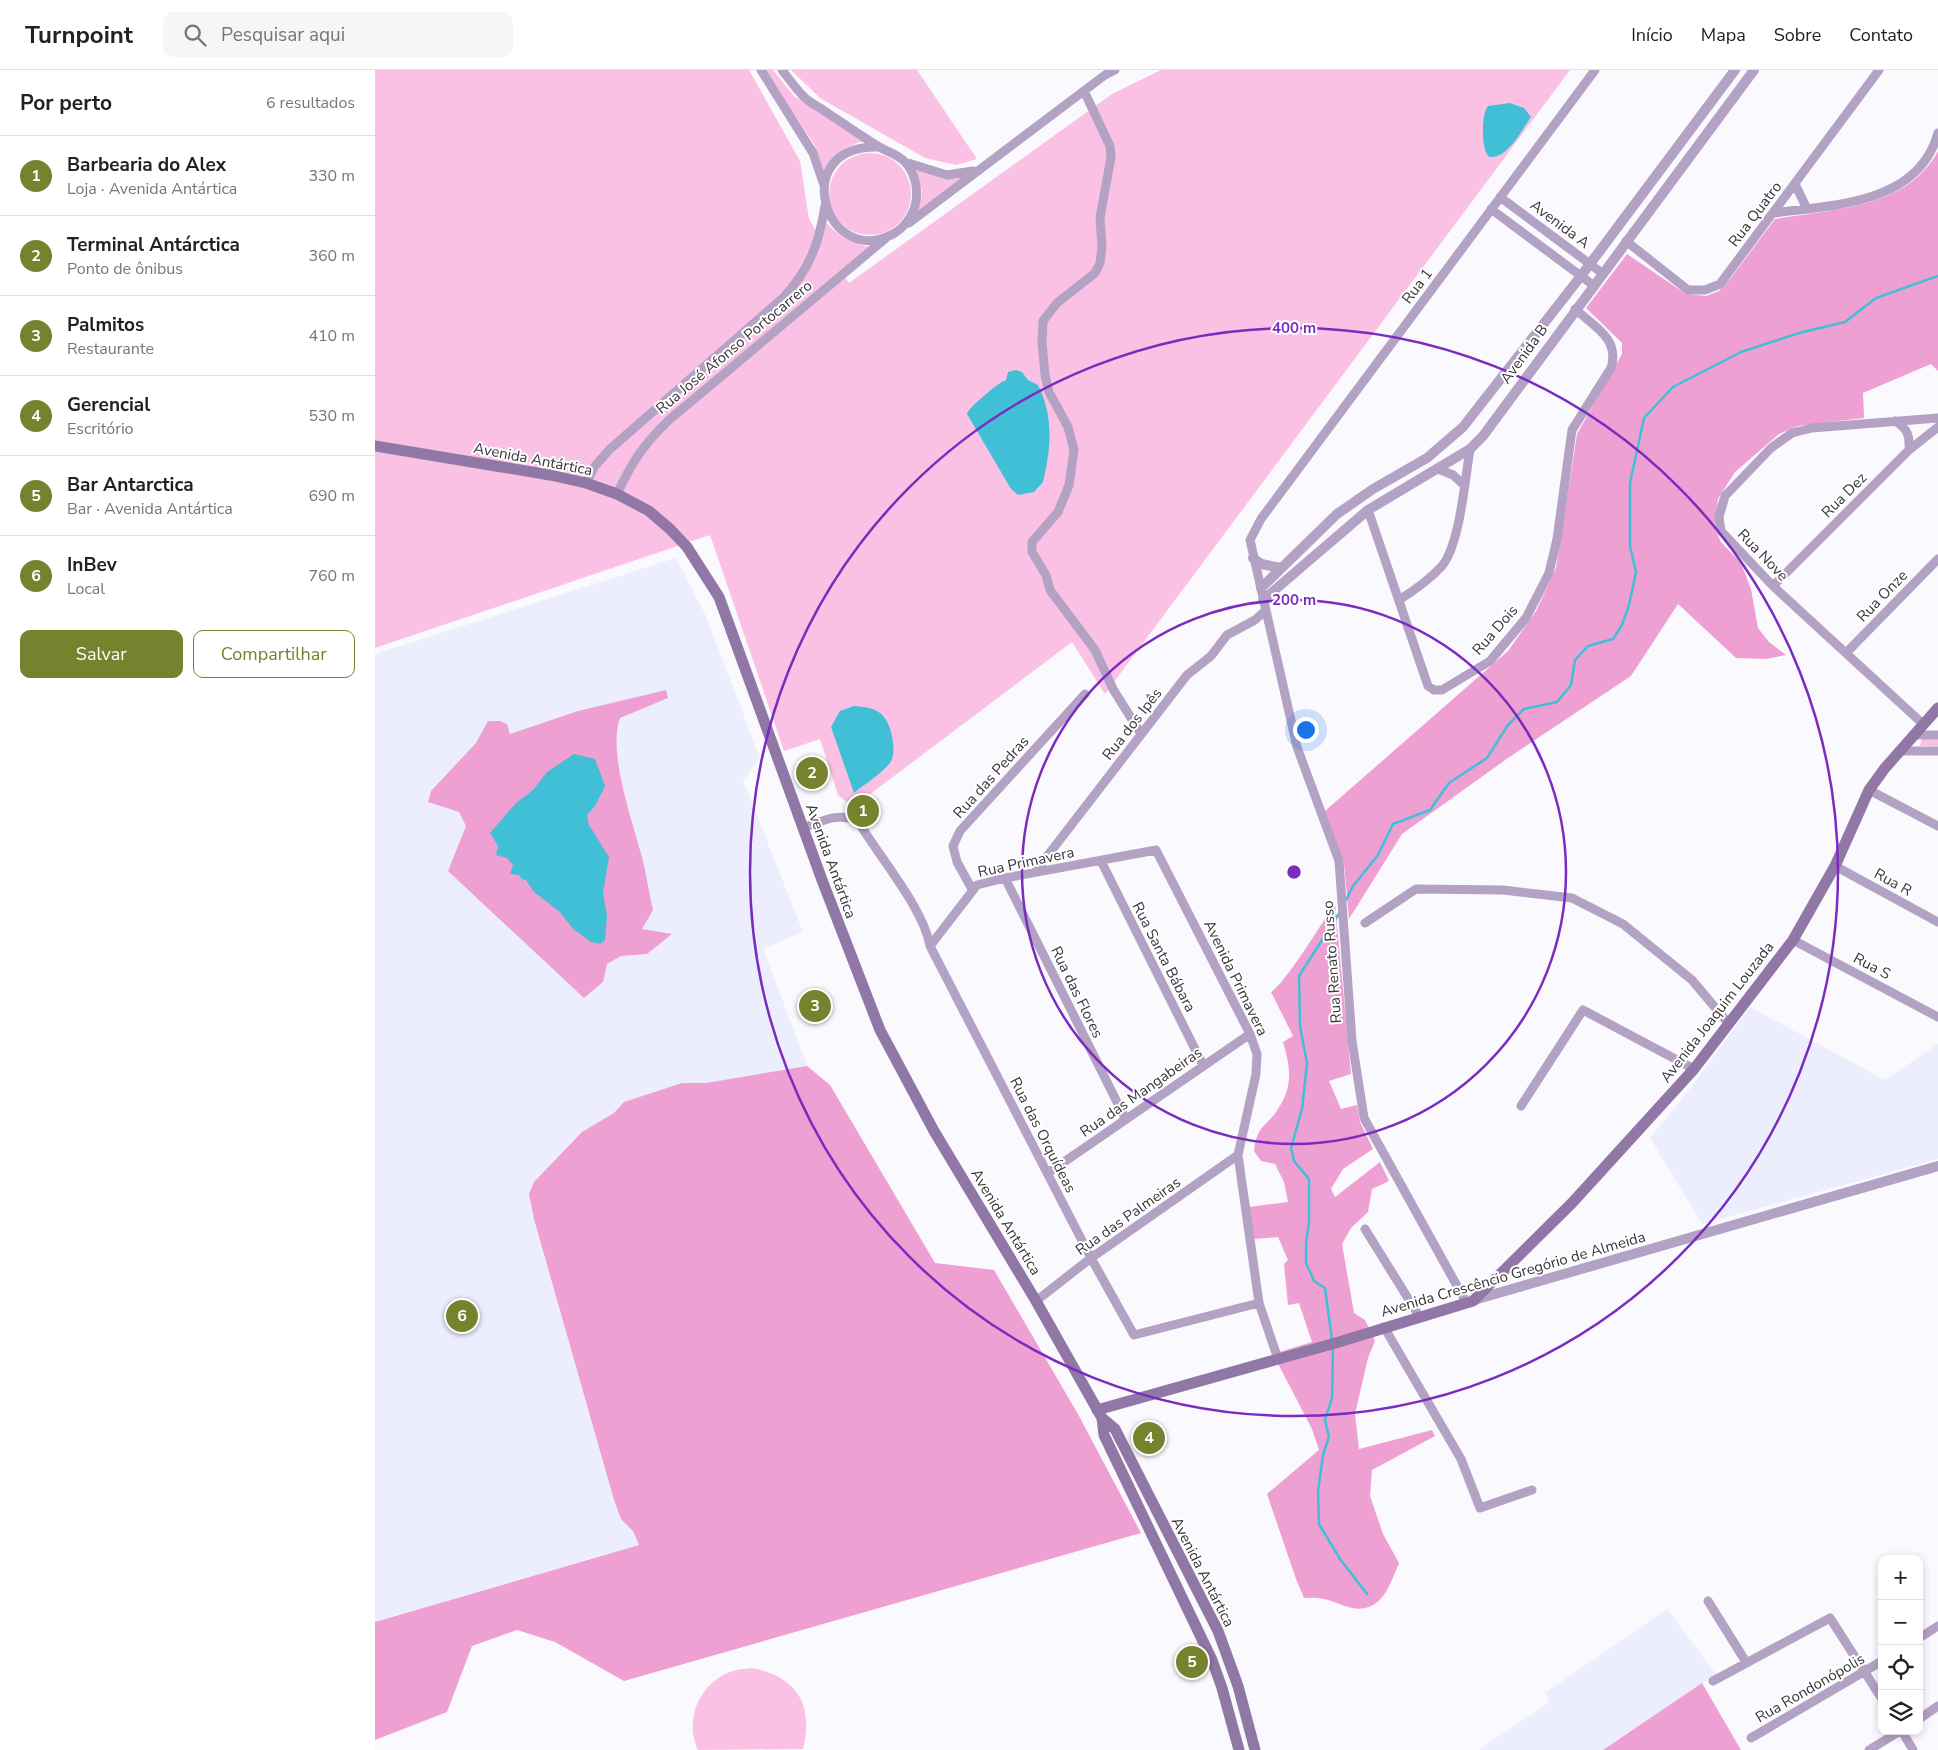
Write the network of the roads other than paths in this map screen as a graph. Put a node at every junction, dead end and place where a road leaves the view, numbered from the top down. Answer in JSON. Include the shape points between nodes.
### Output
{"nodes":[{"id":1,"x":761,"y":70,"type":"edge"},
{"id":2,"x":782,"y":70,"type":"edge"},
{"id":3,"x":1115,"y":70,"type":"edge"},
{"id":4,"x":1595,"y":70,"type":"edge"},
{"id":5,"x":1735,"y":70,"type":"edge"},
{"id":6,"x":1755,"y":70,"type":"edge"},
{"id":7,"x":1879,"y":70,"type":"edge"},
{"id":8,"x":1084,"y":91,"type":"junction"},
{"id":9,"x":1938,"y":133,"type":"edge"},
{"id":10,"x":879,"y":147,"type":"junction"},
{"id":11,"x":905,"y":162,"type":"junction"},
{"id":12,"x":978,"y":170,"type":"junction"},
{"id":13,"x":1795,"y":184,"type":"junction"},
{"id":14,"x":824,"y":185,"type":"junction"},
{"id":15,"x":1500,"y":197,"type":"junction"},
{"id":16,"x":825,"y":206,"type":"junction"},
{"id":17,"x":1491,"y":209,"type":"junction"},
{"id":18,"x":1807,"y":209,"type":"junction"},
{"id":19,"x":1773,"y":213,"type":"junction"},
{"id":20,"x":902,"y":228,"type":"junction"},
{"id":21,"x":887,"y":237,"type":"junction"},
{"id":22,"x":1626,"y":241,"type":"junction"},
{"id":23,"x":1591,"y":264,"type":"junction"},
{"id":24,"x":1602,"y":273,"type":"junction"},
{"id":25,"x":1581,"y":276,"type":"junction"},
{"id":26,"x":1593,"y":285,"type":"junction"},
{"id":27,"x":1575,"y":309,"type":"junction"},
{"id":28,"x":1938,"y":418,"type":"edge"},
{"id":29,"x":1895,"y":421,"type":"junction"},
{"id":30,"x":1938,"y":427,"type":"edge"},
{"id":31,"x":375,"y":446,"type":"edge"},
{"id":32,"x":1470,"y":449,"type":"junction"},
{"id":33,"x":1909,"y":450,"type":"junction"},
{"id":34,"x":1438,"y":470,"type":"junction"},
{"id":35,"x":586,"y":483,"type":"junction"},
{"id":36,"x":1464,"y":485,"type":"junction"},
{"id":37,"x":617,"y":494,"type":"junction"},
{"id":38,"x":1368,"y":510,"type":"junction"},
{"id":39,"x":1253,"y":558,"type":"junction"},
{"id":40,"x":1938,"y":559,"type":"edge"},
{"id":41,"x":1281,"y":568,"type":"junction"},
{"id":42,"x":1773,"y":586,"type":"junction"},
{"id":43,"x":1261,"y":588,"type":"junction"},
{"id":44,"x":1399,"y":600,"type":"junction"},
{"id":45,"x":1264,"y":605,"type":"junction"},
{"id":46,"x":1847,"y":653,"type":"junction"},
{"id":47,"x":1085,"y":694,"type":"dead end"},
{"id":48,"x":1938,"y":708,"type":"edge"},
{"id":49,"x":1923,"y":724,"type":"junction"},
{"id":50,"x":1141,"y":734,"type":"junction"},
{"id":51,"x":1913,"y":736,"type":"junction"},
{"id":52,"x":1938,"y":736,"type":"edge"},
{"id":53,"x":1902,"y":751,"type":"junction"},
{"id":54,"x":1938,"y":751,"type":"edge"},
{"id":55,"x":1869,"y":790,"type":"junction"},
{"id":56,"x":1938,"y":826,"type":"edge"},
{"id":57,"x":803,"y":828,"type":"junction"},
{"id":58,"x":1156,"y":850,"type":"joint"},
{"id":59,"x":1101,"y":861,"type":"junction"},
{"id":60,"x":1835,"y":866,"type":"junction"},
{"id":61,"x":1035,"y":872,"type":"junction"},
{"id":62,"x":1005,"y":878,"type":"junction"},
{"id":63,"x":972,"y":889,"type":"junction"},
{"id":64,"x":1938,"y":922,"type":"edge"},
{"id":65,"x":1365,"y":923,"type":"dead end"},
{"id":66,"x":1793,"y":940,"type":"junction"},
{"id":67,"x":930,"y":946,"type":"junction"},
{"id":68,"x":1938,"y":1017,"type":"edge"},
{"id":69,"x":1729,"y":1024,"type":"junction"},
{"id":70,"x":1250,"y":1034,"type":"junction"},
{"id":71,"x":1203,"y":1065,"type":"junction"},
{"id":72,"x":1693,"y":1070,"type":"junction"},
{"id":73,"x":1521,"y":1106,"type":"dead end"},
{"id":74,"x":1125,"y":1118,"type":"junction"},
{"id":75,"x":1238,"y":1155,"type":"junction"},
{"id":76,"x":1938,"y":1166,"type":"edge"},
{"id":77,"x":1048,"y":1174,"type":"junction"},
{"id":78,"x":1365,"y":1229,"type":"dead end"},
{"id":79,"x":1091,"y":1258,"type":"junction"},
{"id":80,"x":1036,"y":1301,"type":"junction"},
{"id":81,"x":1469,"y":1302,"type":"junction"},
{"id":82,"x":1259,"y":1303,"type":"junction"},
{"id":83,"x":1419,"y":1316,"type":"junction"},
{"id":84,"x":1384,"y":1327,"type":"junction"},
{"id":85,"x":1278,"y":1359,"type":"junction"},
{"id":86,"x":1099,"y":1414,"type":"junction"},
{"id":87,"x":1532,"y":1490,"type":"dead end"},
{"id":88,"x":1707,"y":1601,"type":"dead end"},
{"id":89,"x":1938,"y":1626,"type":"edge"},
{"id":90,"x":1200,"y":1635,"type":"junction"},
{"id":91,"x":1923,"y":1635,"type":"edge"},
{"id":92,"x":1747,"y":1662,"type":"junction"},
{"id":93,"x":1878,"y":1664,"type":"edge"},
{"id":94,"x":1865,"y":1672,"type":"junction"},
{"id":95,"x":1236,"y":1680,"type":"junction"},
{"id":96,"x":1713,"y":1681,"type":"dead end"},
{"id":97,"x":1878,"y":1693,"type":"edge"},
{"id":98,"x":1938,"y":1706,"type":"edge"},
{"id":99,"x":1923,"y":1716,"type":"edge"},
{"id":100,"x":1894,"y":1735,"type":"edge"},
{"id":101,"x":1904,"y":1735,"type":"edge"},
{"id":102,"x":1751,"y":1738,"type":"dead end"},
{"id":103,"x":1239,"y":1750,"type":"edge"},
{"id":104,"x":1255,"y":1750,"type":"edge"},
{"id":105,"x":1869,"y":1750,"type":"edge"},
{"id":106,"x":1913,"y":1750,"type":"edge"}],
"edges":[{"from":1,"to":14,"type":"street","name":"Rua José Afonso Portocarrero","via":[[813,153]]},
{"from":2,"to":10,"type":"street","via":[[805,98]]},
{"from":3,"to":8,"type":"street"},
{"from":4,"to":15,"type":"street","name":"Rua 1"},
{"from":5,"to":23,"type":"street","name":"Avenida B"},
{"from":6,"to":22,"type":"street","name":"Avenida B"},
{"from":7,"to":13,"type":"street","name":"Rua Quatro"},
{"from":8,"to":12,"type":"street"},
{"from":8,"to":50,"type":"street","via":[[1110,146],[1111,157],[1099,218],[1102,247],[1095,274],[1057,303],[1043,321],[1045,375],[1049,392],[1068,427],[1073,450],[1069,484],[1058,512],[1032,542],[1032,552],[1046,575],[1050,590],[1095,650],[1113,689]]},
{"from":9,"to":18,"type":"street","via":[[1921,168],[1894,189],[1863,200]]},
{"from":10,"to":11,"type":"street","via":[[893,152]]},
{"from":10,"to":14,"type":"street","name":"Rua José Afonso Portocarrero","via":[[857,149],[837,160],[828,171]]},
{"from":11,"to":12,"type":"street","via":[[947,175]]},
{"from":11,"to":20,"type":"street","name":"Rua José Afonso Portocarrero","via":[[917,188],[914,210]]},
{"from":12,"to":20,"type":"street"},
{"from":13,"to":18,"type":"street"},
{"from":13,"to":19,"type":"street","name":"Rua Quatro"},
{"from":14,"to":16,"type":"street","name":"Rua José Afonso Portocarrero"},
{"from":15,"to":17,"type":"street","name":"Rua 1"},
{"from":15,"to":23,"type":"street","name":"Avenida A"},
{"from":16,"to":21,"type":"street","name":"Rua José Afonso Portocarrero","via":[[831,220],[842,231],[856,238]]},
{"from":16,"to":35,"type":"street","name":"Rua José Afonso Portocarrero","via":[[820,235],[800,280],[610,449]]},
{"from":17,"to":25,"type":"street","name":"Avenida A"},
{"from":17,"to":39,"type":"street","name":"Rua 1","via":[[1261,518],[1250,540]]},
{"from":18,"to":19,"type":"street"},
{"from":19,"to":22,"type":"street","name":"Rua Quatro","via":[[1720,284],[1705,290],[1688,290]]},
{"from":20,"to":21,"type":"street","name":"Rua José Afonso Portocarrero"},
{"from":21,"to":37,"type":"street","name":"Rua José Afonso Portocarrero","via":[[669,420],[646,442]]},
{"from":22,"to":24,"type":"street","name":"Avenida B"},
{"from":23,"to":24,"type":"street","name":"Avenida A"},
{"from":23,"to":25,"type":"street","name":"Avenida B"},
{"from":24,"to":26,"type":"street","name":"Avenida B"},
{"from":25,"to":26,"type":"street","name":"Avenida A"},
{"from":25,"to":41,"type":"street","name":"Avenida B","via":[[1463,427],[1427,458],[1337,514]]},
{"from":26,"to":27,"type":"street","name":"Avenida B"},
{"from":27,"to":32,"type":"street","name":"Avenida B","via":[[1483,436]]},
{"from":27,"to":44,"type":"street","name":"Rua Dois","via":[[1608,339],[1614,349],[1614,358],[1572,430],[1549,573],[1526,618],[1490,661],[1441,690],[1434,690],[1428,686]]},
{"from":28,"to":29,"type":"street","name":"Rua Nove"},
{"from":29,"to":33,"type":"street","via":[[1909,433]]},
{"from":29,"to":42,"type":"street","name":"Rua Nove","via":[[1813,428],[1793,433],[1771,448],[1725,496],[1719,517],[1721,531]]},
{"from":30,"to":33,"type":"street","name":"Rua Dez"},
{"from":31,"to":35,"type":"main road","name":"Avenida Antártica"},
{"from":32,"to":34,"type":"street","name":"Avenida B"},
{"from":32,"to":36,"type":"street"},
{"from":33,"to":42,"type":"street","name":"Rua Dez"},
{"from":34,"to":36,"type":"street","via":[[1453,475]]},
{"from":34,"to":38,"type":"street","name":"Avenida B"},
{"from":35,"to":37,"type":"main road","name":"Avenida Antártica"},
{"from":36,"to":44,"type":"street","via":[[1455,539],[1443,564],[1426,582]]},
{"from":37,"to":57,"type":"main road","name":"Avenida Antártica","via":[[649,512],[670,529],[702,567],[719,596]]},
{"from":38,"to":44,"type":"street","name":"Rua Dois"},
{"from":38,"to":45,"type":"street","name":"Avenida B"},
{"from":39,"to":41,"type":"street","via":[[1261,564]]},
{"from":39,"to":43,"type":"street","name":"Rua 1"},
{"from":40,"to":46,"type":"street","name":"Rua Onze"},
{"from":41,"to":43,"type":"street","name":"Avenida B"},
{"from":42,"to":46,"type":"street","name":"Rua Nove"},
{"from":43,"to":45,"type":"street","name":"Rua 1"},
{"from":45,"to":50,"type":"street","name":"Rua dos Ipês","via":[[1255,620],[1221,640],[1211,656],[1187,675]]},
{"from":45,"to":81,"type":"street","name":"Rua Renato Russo","via":[[1297,747],[1339,861],[1352,1042],[1364,1118]]},
{"from":46,"to":49,"type":"street","name":"Rua Nove"},
{"from":47,"to":63,"type":"street","name":"Rua das Pedras","via":[[961,831],[953,846],[957,862]]},
{"from":48,"to":49,"type":"main road","name":"Avenida Joaquim Louzada"},
{"from":49,"to":51,"type":"main road","name":"Avenida Joaquim Louzada"},
{"from":50,"to":61,"type":"street","name":"Rua dos Ipês"},
{"from":51,"to":52,"type":"street"},
{"from":51,"to":53,"type":"main road","name":"Avenida Joaquim Louzada"},
{"from":53,"to":54,"type":"street"},
{"from":53,"to":55,"type":"main road","name":"Avenida Joaquim Louzada"},
{"from":55,"to":56,"type":"street"},
{"from":55,"to":60,"type":"main road","name":"Avenida Joaquim Louzada"},
{"from":57,"to":67,"type":"street","name":"Rua das Orquídeas","via":[[833,817],[847,816],[858,821],[918,913]]},
{"from":57,"to":80,"type":"main road","name":"Avenida Antártica","via":[[880,1030],[934,1131]]},
{"from":58,"to":59,"type":"street","name":"Rua Primavera"},
{"from":58,"to":70,"type":"street","name":"Avenida Primavera"},
{"from":59,"to":61,"type":"street","name":"Rua Primavera"},
{"from":59,"to":71,"type":"street","name":"Rua Santa Bábara"},
{"from":60,"to":64,"type":"street","name":"Rua R"},
{"from":60,"to":66,"type":"main road","name":"Avenida Joaquim Louzada"},
{"from":61,"to":62,"type":"street","name":"Rua Primavera"},
{"from":62,"to":63,"type":"street","name":"Rua Primavera"},
{"from":62,"to":74,"type":"street","name":"Rua das Flores"},
{"from":63,"to":67,"type":"street","name":"Rua Primavera"},
{"from":65,"to":69,"type":"street","via":[[1416,888],[1503,890],[1572,898],[1623,924],[1692,980]]},
{"from":66,"to":68,"type":"street","name":"Rua S"},
{"from":66,"to":69,"type":"main road","name":"Avenida Joaquim Louzada"},
{"from":67,"to":77,"type":"street","name":"Rua das Orquídeas"},
{"from":69,"to":72,"type":"main road","name":"Avenida Joaquim Louzada"},
{"from":70,"to":71,"type":"street","name":"Rua das Mangabeiras"},
{"from":70,"to":75,"type":"street","name":"Avenida Primavera","via":[[1257,1054],[1256,1074]]},
{"from":71,"to":74,"type":"street","name":"Rua das Mangabeiras"},
{"from":72,"to":73,"type":"street","via":[[1583,1010]]},
{"from":72,"to":81,"type":"main road","name":"Avenida Joaquim Louzada","via":[[1572,1203]]},
{"from":74,"to":77,"type":"street","name":"Rua das Mangabeiras"},
{"from":75,"to":79,"type":"street","name":"Rua das Palmeiras"},
{"from":75,"to":82,"type":"street","name":"Avenida Primavera"},
{"from":76,"to":81,"type":"street","name":"Avenida Crescêncio Gregório de Almeida"},
{"from":77,"to":79,"type":"street","name":"Rua das Orquídeas"},
{"from":78,"to":83,"type":"street"},
{"from":79,"to":80,"type":"street","name":"Rua das Palmeiras"},
{"from":79,"to":82,"type":"street","name":"Rua das Orquídeas","via":[[1134,1335]]},
{"from":80,"to":86,"type":"main road","name":"Avenida Antártica"},
{"from":81,"to":83,"type":"main road","name":"Avenida Crescêncio Gregório de Almeida"},
{"from":82,"to":85,"type":"street","name":"Avenida Primavera"},
{"from":83,"to":84,"type":"main road","name":"Avenida Crescêncio Gregório de Almeida"},
{"from":84,"to":85,"type":"main road","name":"Avenida Crescêncio Gregório de Almeida"},
{"from":84,"to":87,"type":"street","via":[[1461,1459],[1480,1508]]},
{"from":85,"to":86,"type":"main road","name":"Avenida Crescêncio Gregório de Almeida"},
{"from":86,"to":90,"type":"main road","name":"Avenida Antártica","via":[[1104,1435]]},
{"from":86,"to":95,"type":"main road","name":"Avenida Antártica","via":[[1115,1429],[1134,1472],[1205,1604]]},
{"from":88,"to":92,"type":"street"},
{"from":89,"to":91,"type":"street"},
{"from":90,"to":95,"type":"main road","via":[[1223,1668]]},
{"from":90,"to":103,"type":"main road","name":"Avenida Antártica","via":[[1222,1688]]},
{"from":92,"to":94,"type":"street","via":[[1830,1618]]},
{"from":92,"to":96,"type":"street"},
{"from":93,"to":94,"type":"street","name":"Rua Rondonópolis"},
{"from":94,"to":97,"type":"street"},
{"from":94,"to":102,"type":"street","name":"Rua Rondonópolis"},
{"from":95,"to":104,"type":"main road","name":"Avenida Antártica"},
{"from":98,"to":99,"type":"street"},
{"from":100,"to":105,"type":"street"},
{"from":101,"to":106,"type":"street"}]}
